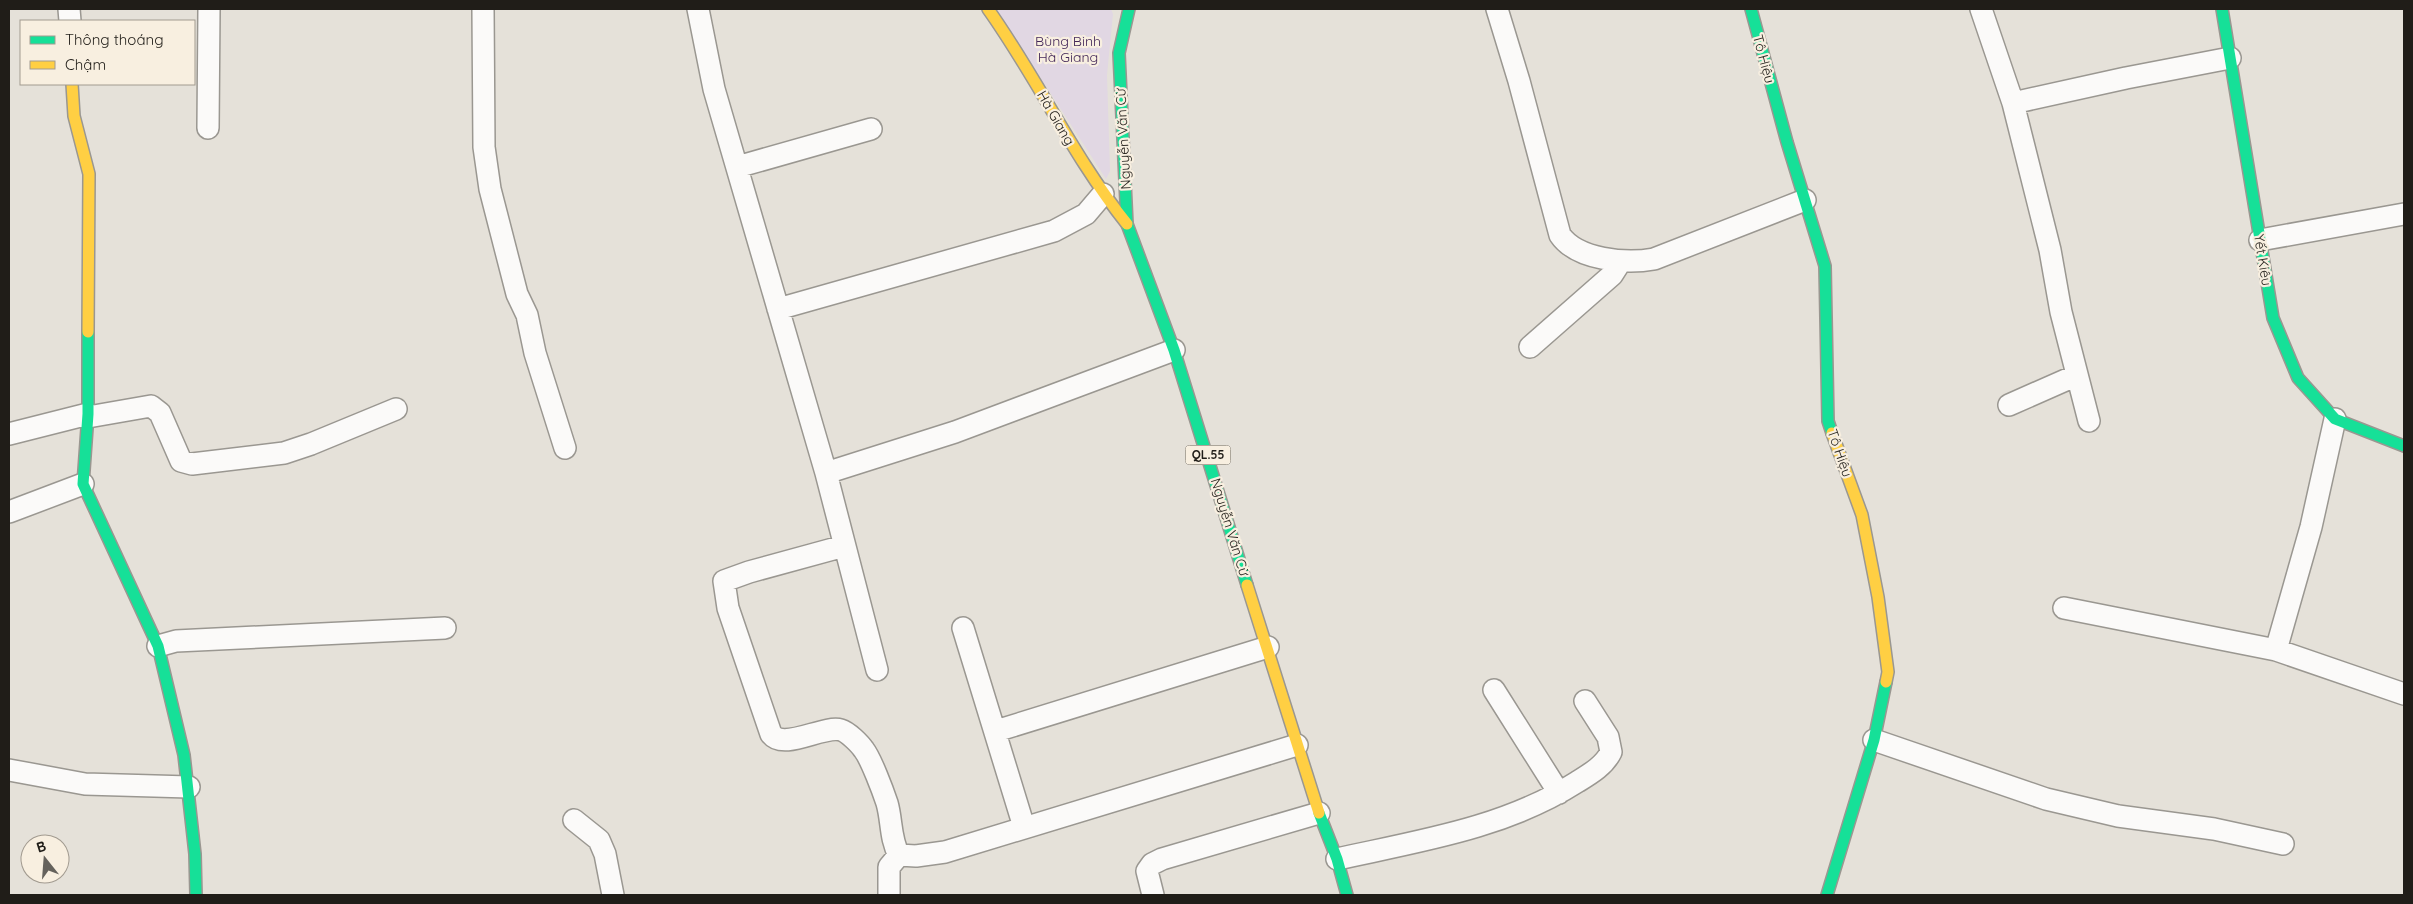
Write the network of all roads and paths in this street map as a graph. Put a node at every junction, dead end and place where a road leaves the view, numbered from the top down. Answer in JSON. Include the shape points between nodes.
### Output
{"nodes":[{"id":1,"x":209,"y":9,"type":"edge"},
{"id":2,"x":483,"y":9,"type":"edge"},
{"id":3,"x":698,"y":9,"type":"edge"},
{"id":4,"x":988,"y":9,"type":"edge"},
{"id":5,"x":1497,"y":9,"type":"edge"},
{"id":6,"x":1751,"y":9,"type":"edge"},
{"id":7,"x":1981,"y":9,"type":"edge"},
{"id":8,"x":2222,"y":9,"type":"edge"},
{"id":9,"x":1127,"y":10,"type":"edge"},
{"id":10,"x":2230,"y":58,"type":"junction"},
{"id":11,"x":72,"y":85,"type":"edge"},
{"id":12,"x":2014,"y":103,"type":"junction"},
{"id":13,"x":208,"y":128,"type":"dead end"},
{"id":14,"x":871,"y":129,"type":"dead end"},
{"id":15,"x":736,"y":167,"type":"junction"},
{"id":16,"x":1103,"y":194,"type":"junction"},
{"id":17,"x":1805,"y":200,"type":"junction"},
{"id":18,"x":2404,"y":214,"type":"edge"},
{"id":19,"x":1127,"y":224,"type":"junction"},
{"id":20,"x":2260,"y":240,"type":"junction"},
{"id":21,"x":1620,"y":261,"type":"junction"},
{"id":22,"x":778,"y":309,"type":"junction"},
{"id":23,"x":1530,"y":347,"type":"dead end"},
{"id":24,"x":1174,"y":350,"type":"junction"},
{"id":25,"x":2077,"y":375,"type":"junction"},
{"id":26,"x":2009,"y":405,"type":"dead end"},
{"id":27,"x":396,"y":409,"type":"dead end"},
{"id":28,"x":88,"y":416,"type":"junction"},
{"id":29,"x":2335,"y":419,"type":"junction"},
{"id":30,"x":2089,"y":421,"type":"dead end"},
{"id":31,"x":9,"y":434,"type":"edge"},
{"id":32,"x":2404,"y":446,"type":"edge"},
{"id":33,"x":565,"y":448,"type":"dead end"},
{"id":34,"x":826,"y":473,"type":"junction"},
{"id":35,"x":83,"y":484,"type":"junction"},
{"id":36,"x":9,"y":512,"type":"edge"},
{"id":37,"x":844,"y":546,"type":"junction"},
{"id":38,"x":2064,"y":608,"type":"dead end"},
{"id":39,"x":446,"y":628,"type":"dead end"},
{"id":40,"x":963,"y":628,"type":"dead end"},
{"id":41,"x":158,"y":646,"type":"junction"},
{"id":42,"x":1268,"y":647,"type":"junction"},
{"id":43,"x":2276,"y":650,"type":"junction"},
{"id":44,"x":877,"y":670,"type":"dead end"},
{"id":45,"x":1494,"y":690,"type":"dead end"},
{"id":46,"x":2404,"y":694,"type":"edge"},
{"id":47,"x":1585,"y":701,"type":"dead end"},
{"id":48,"x":996,"y":730,"type":"junction"},
{"id":49,"x":1874,"y":740,"type":"junction"},
{"id":50,"x":1297,"y":745,"type":"junction"},
{"id":51,"x":9,"y":770,"type":"edge"},
{"id":52,"x":189,"y":787,"type":"junction"},
{"id":53,"x":1559,"y":794,"type":"junction"},
{"id":54,"x":1318,"y":813,"type":"junction"},
{"id":55,"x":574,"y":820,"type":"dead end"},
{"id":56,"x":1024,"y":828,"type":"junction"},
{"id":57,"x":2283,"y":844,"type":"dead end"},
{"id":58,"x":899,"y":855,"type":"junction"},
{"id":59,"x":1337,"y":859,"type":"junction"},
{"id":60,"x":196,"y":895,"type":"edge"},
{"id":61,"x":613,"y":895,"type":"edge"},
{"id":62,"x":889,"y":895,"type":"edge"},
{"id":63,"x":1153,"y":895,"type":"edge"},
{"id":64,"x":1348,"y":895,"type":"edge"},
{"id":65,"x":1827,"y":895,"type":"edge"}],
"edges":[{"from":1,"to":13,"type":"street"},
{"from":2,"to":33,"type":"street","via":[[484,146],[490,189],[517,294],[527,315],[535,353]]},
{"from":3,"to":15,"type":"street","via":[[714,89]]},
{"from":4,"to":16,"type":"main road","name":"Hà Giang","via":[[1015,47]]},
{"from":5,"to":21,"type":"street","via":[[1560,235],[1564,242],[1578,251]]},
{"from":6,"to":17,"type":"main road","name":"Tô Hiệu"},
{"from":7,"to":12,"type":"street"},
{"from":8,"to":10,"type":"main road","name":"Yết Kiêu"},
{"from":9,"to":19,"type":"main road","name":"Nguyễn Văn Cừ","number":"QL.55","via":[[1119,53]]},
{"from":10,"to":12,"type":"street"},
{"from":10,"to":20,"type":"main road","name":"Yết Kiêu"},
{"from":11,"to":28,"type":"main road","via":[[74,116],[89,174]]},
{"from":12,"to":25,"type":"street"},
{"from":14,"to":15,"type":"street"},
{"from":15,"to":22,"type":"street"},
{"from":16,"to":19,"type":"main road","name":"Hà Giang"},
{"from":16,"to":22,"type":"street","via":[[1086,214],[1054,231]]},
{"from":17,"to":21,"type":"street","via":[[1654,259]]},
{"from":17,"to":49,"type":"main road","name":"Tô Hiệu","via":[[1825,266],[1828,421],[1862,515],[1888,672]]},
{"from":18,"to":20,"type":"street"},
{"from":19,"to":24,"type":"main road","name":"Nguyễn Văn Cừ","number":"QL.55"},
{"from":20,"to":29,"type":"main road","name":"Yết Kiêu","via":[[2273,318],[2298,378]]},
{"from":21,"to":23,"type":"street","via":[[1612,275]]},
{"from":22,"to":34,"type":"street"},
{"from":24,"to":34,"type":"street","via":[[955,432]]},
{"from":24,"to":42,"type":"main road","name":"Nguyễn Văn Cừ","number":"QL.55"},
{"from":25,"to":26,"type":"street"},
{"from":25,"to":30,"type":"street"},
{"from":27,"to":28,"type":"street","via":[[284,453],[192,464],[181,460],[160,413],[151,406]]},
{"from":28,"to":31,"type":"street"},
{"from":28,"to":35,"type":"main road"},
{"from":29,"to":32,"type":"main road","name":"Yết Kiêu"},
{"from":29,"to":43,"type":"street","via":[[2311,527]]},
{"from":34,"to":37,"type":"street"},
{"from":35,"to":36,"type":"street"},
{"from":35,"to":41,"type":"main road"},
{"from":37,"to":44,"type":"street"},
{"from":37,"to":58,"type":"street","via":[[724,581],[728,608],[771,734],[778,739],[799,738],[840,730],[852,738],[864,750],[887,803]]},
{"from":38,"to":43,"type":"street"},
{"from":39,"to":41,"type":"street","via":[[176,641]]},
{"from":40,"to":48,"type":"street"},
{"from":41,"to":52,"type":"main road"},
{"from":42,"to":48,"type":"street"},
{"from":42,"to":50,"type":"main road","name":"Nguyễn Văn Cừ","number":"QL.55"},
{"from":43,"to":46,"type":"street"},
{"from":45,"to":53,"type":"street"},
{"from":47,"to":53,"type":"street","via":[[1608,737],[1611,752],[1597,769]]},
{"from":48,"to":56,"type":"street"},
{"from":49,"to":57,"type":"street","via":[[2046,799],[2118,816],[2214,829]]},
{"from":49,"to":65,"type":"main road","name":"Tô Hiệu"},
{"from":50,"to":54,"type":"main road","name":"Nguyễn Văn Cừ","number":"QL.55"},
{"from":50,"to":56,"type":"street"},
{"from":51,"to":52,"type":"street","via":[[85,784]]},
{"from":52,"to":60,"type":"main road"},
{"from":53,"to":59,"type":"street","via":[[1464,831]]},
{"from":54,"to":59,"type":"main road","name":"Nguyễn Văn Cừ","number":"QL.55"},
{"from":54,"to":63,"type":"street","via":[[1162,859],[1147,871]]},
{"from":55,"to":61,"type":"street","via":[[599,840]]},
{"from":56,"to":58,"type":"street","via":[[945,852]]},
{"from":58,"to":62,"type":"street","via":[[889,867]]},
{"from":59,"to":64,"type":"main road","name":"Nguyễn Văn Cừ","number":"QL.55"}]}
